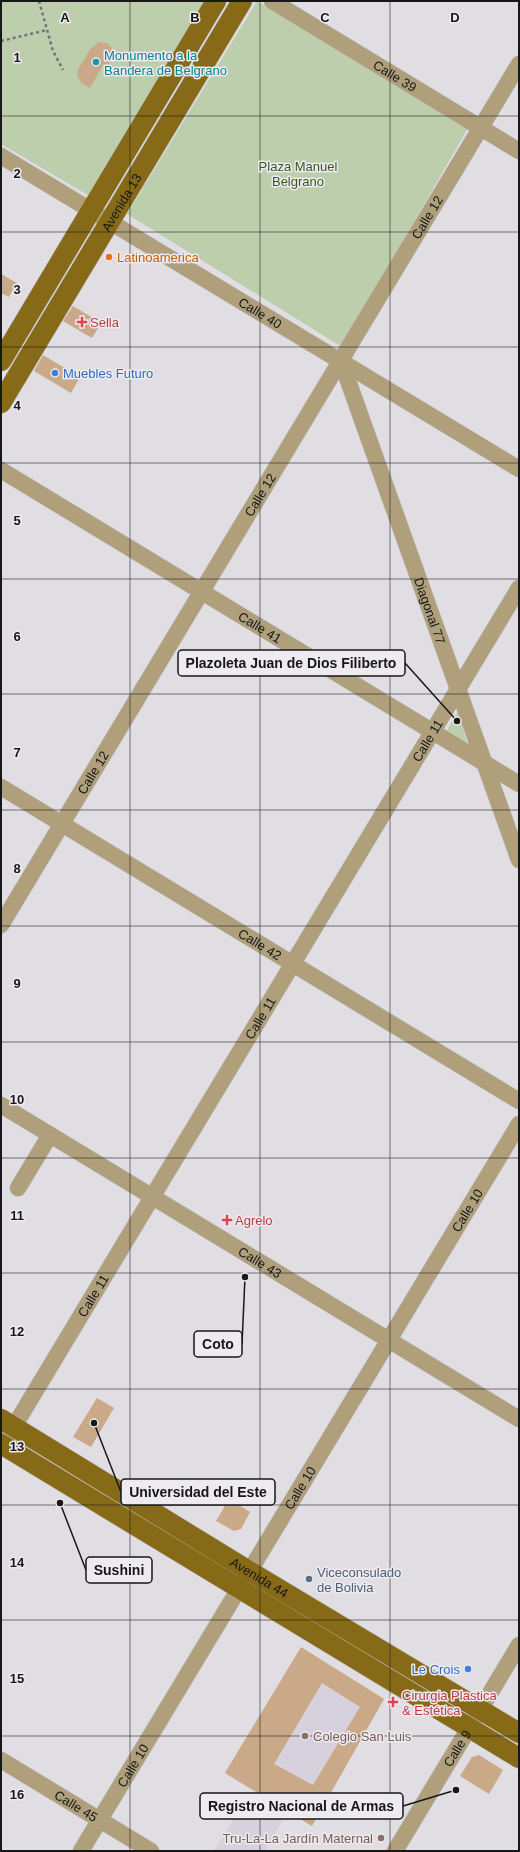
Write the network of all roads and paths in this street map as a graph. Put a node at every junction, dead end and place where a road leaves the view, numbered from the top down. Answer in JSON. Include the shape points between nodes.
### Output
{"nodes":[{"id":1,"x":39,"y":1,"type":"edge"},
{"id":2,"x":216,"y":1,"type":"edge"},
{"id":3,"x":242,"y":1,"type":"edge"},
{"id":4,"x":272,"y":1,"type":"edge"},
{"id":5,"x":48,"y":30,"type":"junction"},
{"id":6,"x":1,"y":41,"type":"edge"},
{"id":7,"x":519,"y":64,"type":"edge"},
{"id":8,"x":63,"y":70,"type":"dead end"},
{"id":9,"x":481,"y":128,"type":"junction"},
{"id":10,"x":519,"y":151,"type":"edge"},
{"id":11,"x":1,"y":156,"type":"edge"},
{"id":12,"x":91,"y":211,"type":"junction"},
{"id":13,"x":109,"y":222,"type":"junction"},
{"id":14,"x":1,"y":360,"type":"edge"},
{"id":15,"x":341,"y":361,"type":"junction"},
{"id":16,"x":1,"y":403,"type":"edge"},
{"id":17,"x":519,"y":469,"type":"edge"},
{"id":18,"x":1,"y":470,"type":"edge"},
{"id":19,"x":519,"y":588,"type":"edge"},
{"id":20,"x":202,"y":591,"type":"junction"},
{"id":21,"x":458,"y":689,"type":"junction"},
{"id":22,"x":433,"y":731,"type":"junction"},
{"id":23,"x":485,"y":763,"type":"junction"},
{"id":24,"x":519,"y":784,"type":"edge"},
{"id":25,"x":1,"y":788,"type":"edge"},
{"id":26,"x":62,"y":824,"type":"junction"},
{"id":27,"x":519,"y":860,"type":"edge"},
{"id":28,"x":1,"y":925,"type":"edge"},
{"id":29,"x":292,"y":964,"type":"junction"},
{"id":30,"x":519,"y":1101,"type":"edge"},
{"id":31,"x":1,"y":1105,"type":"edge"},
{"id":32,"x":519,"y":1124,"type":"edge"},
{"id":33,"x":50,"y":1135,"type":"junction"},
{"id":34,"x":18,"y":1188,"type":"dead end"},
{"id":35,"x":152,"y":1197,"type":"junction"},
{"id":36,"x":389,"y":1340,"type":"junction"},
{"id":37,"x":519,"y":1419,"type":"edge"},
{"id":38,"x":8,"y":1423,"type":"edge"},
{"id":39,"x":2,"y":1446,"type":"edge"},
{"id":40,"x":249,"y":1571,"type":"junction"},
{"id":41,"x":239,"y":1588,"type":"junction"},
{"id":42,"x":519,"y":1645,"type":"edge"},
{"id":43,"x":480,"y":1709,"type":"junction"},
{"id":44,"x":470,"y":1728,"type":"junction"},
{"id":45,"x":519,"y":1733,"type":"edge"},
{"id":46,"x":519,"y":1758,"type":"edge"},
{"id":47,"x":1,"y":1760,"type":"edge"},
{"id":48,"x":99,"y":1820,"type":"junction"},
{"id":49,"x":81,"y":1851,"type":"edge"},
{"id":50,"x":151,"y":1851,"type":"edge"},
{"id":51,"x":395,"y":1851,"type":"edge"}],
"edges":[{"from":1,"to":5,"type":"path"},
{"from":2,"to":12,"type":"main road","name":"Avenida 13"},
{"from":3,"to":13,"type":"main road","name":"Avenida 13"},
{"from":4,"to":9,"type":"street","name":"Calle 39"},
{"from":5,"to":6,"type":"path"},
{"from":5,"to":8,"type":"path","via":[[53,51]]},
{"from":7,"to":9,"type":"street","name":"Calle 12"},
{"from":9,"to":10,"type":"street","name":"Calle 39"},
{"from":9,"to":15,"type":"street","name":"Calle 12"},
{"from":11,"to":12,"type":"street","name":"Calle 40"},
{"from":12,"to":13,"type":"street","name":"Calle 40"},
{"from":12,"to":14,"type":"main road","name":"Avenida 13"},
{"from":13,"to":15,"type":"street","name":"Calle 40"},
{"from":13,"to":16,"type":"main road","name":"Avenida 13"},
{"from":15,"to":17,"type":"street","name":"Calle 40"},
{"from":15,"to":20,"type":"street","name":"Calle 12"},
{"from":15,"to":21,"type":"street","name":"Diagonal 77"},
{"from":18,"to":20,"type":"street","name":"Calle 41"},
{"from":19,"to":21,"type":"street","name":"Calle 11"},
{"from":20,"to":22,"type":"street","name":"Calle 41"},
{"from":20,"to":26,"type":"street","name":"Calle 12"},
{"from":21,"to":22,"type":"street","name":"Calle 11"},
{"from":21,"to":23,"type":"street","name":"Diagonal 77"},
{"from":22,"to":23,"type":"street","name":"Calle 41"},
{"from":22,"to":29,"type":"street","name":"Calle 11"},
{"from":23,"to":24,"type":"street","name":"Calle 41"},
{"from":23,"to":27,"type":"street","name":"Diagonal 77"},
{"from":25,"to":26,"type":"street","name":"Calle 42"},
{"from":26,"to":28,"type":"street","name":"Calle 12"},
{"from":26,"to":29,"type":"street","name":"Calle 42"},
{"from":29,"to":30,"type":"street","name":"Calle 42"},
{"from":29,"to":35,"type":"street","name":"Calle 11"},
{"from":31,"to":33,"type":"street","name":"Calle 43"},
{"from":32,"to":36,"type":"street","name":"Calle 10"},
{"from":33,"to":34,"type":"street"},
{"from":33,"to":35,"type":"street","name":"Calle 43"},
{"from":35,"to":36,"type":"street","name":"Calle 43"},
{"from":35,"to":38,"type":"street","name":"Calle 11"},
{"from":36,"to":37,"type":"street","name":"Calle 43"},
{"from":36,"to":40,"type":"street","name":"Calle 10"},
{"from":38,"to":39,"type":"street","name":"Calle 11"},
{"from":38,"to":40,"type":"main road","name":"Avenida 44"},
{"from":39,"to":41,"type":"main road","name":"Avenida 44"},
{"from":40,"to":41,"type":"street","name":"Calle 10"},
{"from":40,"to":43,"type":"main road","name":"Avenida 44"},
{"from":41,"to":44,"type":"main road","name":"Avenida 44"},
{"from":41,"to":48,"type":"street","name":"Calle 10"},
{"from":42,"to":43,"type":"street","name":"Calle 9"},
{"from":43,"to":44,"type":"street","name":"Calle 9"},
{"from":43,"to":45,"type":"main road","name":"Avenida 44"},
{"from":44,"to":46,"type":"main road","name":"Avenida 44"},
{"from":44,"to":51,"type":"street","name":"Calle 9"},
{"from":47,"to":48,"type":"street","name":"Calle 45"},
{"from":48,"to":49,"type":"street","name":"Calle 10"},
{"from":48,"to":50,"type":"street","name":"Calle 45"}]}
